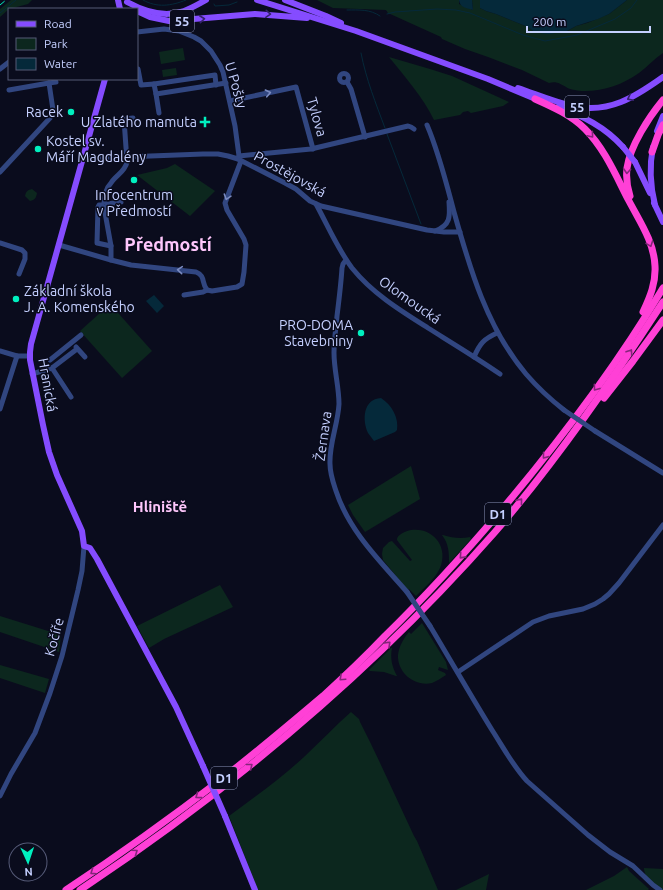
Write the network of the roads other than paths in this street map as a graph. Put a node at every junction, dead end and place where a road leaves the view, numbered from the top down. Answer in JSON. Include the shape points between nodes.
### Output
{"nodes":[{"id":1,"x":206,"y":0,"type":"edge"},
{"id":2,"x":257,"y":0,"type":"edge"},
{"id":3,"x":285,"y":0,"type":"edge"},
{"id":4,"x":126,"y":1,"type":"edge"},
{"id":5,"x":139,"y":12,"type":"edge"},
{"id":6,"x":322,"y":20,"type":"junction"},
{"id":7,"x":356,"y":31,"type":"junction"},
{"id":8,"x":138,"y":32,"type":"edge"},
{"id":9,"x":8,"y":63,"type":"edge"},
{"id":10,"x":138,"y":69,"type":"dead end"},
{"id":11,"x":0,"y":70,"type":"edge"},
{"id":12,"x":663,"y":77,"type":"edge"},
{"id":13,"x":488,"y":79,"type":"junction"},
{"id":14,"x":105,"y":80,"type":"edge"},
{"id":15,"x":56,"y":82,"type":"dead end"},
{"id":16,"x":347,"y":82,"type":"dead end"},
{"id":17,"x":49,"y":83,"type":"junction"},
{"id":18,"x":226,"y":83,"type":"junction"},
{"id":19,"x":154,"y":84,"type":"junction"},
{"id":20,"x":216,"y":85,"type":"junction"},
{"id":21,"x":9,"y":90,"type":"dead end"},
{"id":22,"x":156,"y":94,"type":"junction"},
{"id":23,"x":535,"y":99,"type":"junction"},
{"id":24,"x":663,"y":100,"type":"edge"},
{"id":25,"x":230,"y":101,"type":"junction"},
{"id":26,"x":159,"y":113,"type":"dead end"},
{"id":27,"x":663,"y":116,"type":"edge"},
{"id":28,"x":133,"y":118,"type":"dead end"},
{"id":29,"x":427,"y":124,"type":"dead end"},
{"id":30,"x":663,"y":125,"type":"edge"},
{"id":31,"x":414,"y":129,"type":"dead end"},
{"id":32,"x":365,"y":137,"type":"junction"},
{"id":33,"x":313,"y":149,"type":"junction"},
{"id":34,"x":652,"y":152,"type":"junction"},
{"id":35,"x":84,"y":156,"type":"junction"},
{"id":36,"x":126,"y":157,"type":"junction"},
{"id":37,"x":239,"y":159,"type":"junction"},
{"id":38,"x":0,"y":172,"type":"edge"},
{"id":39,"x":448,"y":191,"type":"junction"},
{"id":40,"x":120,"y":202,"type":"dead end"},
{"id":41,"x":104,"y":204,"type":"junction"},
{"id":42,"x":316,"y":204,"type":"junction"},
{"id":43,"x":655,"y":205,"type":"junction"},
{"id":44,"x":639,"y":218,"type":"junction"},
{"id":45,"x":663,"y":222,"type":"edge"},
{"id":46,"x":434,"y":231,"type":"junction"},
{"id":47,"x":460,"y":232,"type":"junction"},
{"id":48,"x":0,"y":243,"type":"edge"},
{"id":49,"x":59,"y":246,"type":"junction"},
{"id":50,"x":111,"y":246,"type":"junction"},
{"id":51,"x":111,"y":260,"type":"junction"},
{"id":52,"x":346,"y":260,"type":"junction"},
{"id":53,"x":19,"y":274,"type":"dead end"},
{"id":54,"x":663,"y":288,"type":"edge"},
{"id":55,"x":207,"y":290,"type":"junction"},
{"id":56,"x":184,"y":295,"type":"dead end"},
{"id":57,"x":663,"y":302,"type":"edge"},
{"id":58,"x":663,"y":320,"type":"edge"},
{"id":59,"x":497,"y":333,"type":"junction"},
{"id":60,"x":634,"y":333,"type":"junction"},
{"id":61,"x":81,"y":335,"type":"dead end"},
{"id":62,"x":72,"y":343,"type":"junction"},
{"id":63,"x":77,"y":349,"type":"junction"},
{"id":64,"x":0,"y":351,"type":"edge"},
{"id":65,"x":17,"y":356,"type":"junction"},
{"id":66,"x":30,"y":356,"type":"junction"},
{"id":67,"x":474,"y":356,"type":"junction"},
{"id":68,"x":84,"y":357,"type":"dead end"},
{"id":69,"x":50,"y":360,"type":"dead end"},
{"id":70,"x":52,"y":368,"type":"junction"},
{"id":71,"x":32,"y":374,"type":"junction"},
{"id":72,"x":500,"y":374,"type":"dead end"},
{"id":73,"x":71,"y":397,"type":"dead end"},
{"id":74,"x":0,"y":409,"type":"edge"},
{"id":75,"x":576,"y":430,"type":"junction"},
{"id":76,"x":663,"y":473,"type":"edge"},
{"id":77,"x":663,"y":525,"type":"edge"},
{"id":78,"x":84,"y":546,"type":"junction"},
{"id":79,"x":458,"y":672,"type":"junction"},
{"id":80,"x":0,"y":796,"type":"edge"},
{"id":81,"x":66,"y":890,"type":"edge"},
{"id":82,"x":80,"y":890,"type":"edge"},
{"id":83,"x":255,"y":890,"type":"edge"},
{"id":84,"x":660,"y":890,"type":"edge"}],
"edges":[{"from":1,"to":4,"type":"main road","via":[[184,11],[169,14],[151,13]]},
{"from":2,"to":6,"type":"main road","number":"55"},
{"from":3,"to":7,"type":"main road"},
{"from":5,"to":6,"type":"main road","number":"55","one_way":true,"via":[[169,21],[255,14]]},
{"from":6,"to":7,"type":"main road","number":"55"},
{"from":7,"to":13,"type":"main road","number":"55"},
{"from":8,"to":18,"type":"street","name":"U Pošty","via":[[171,30],[194,37],[214,55]]},
{"from":9,"to":11,"type":"street"},
{"from":10,"to":19,"type":"street","via":[[141,86]]},
{"from":12,"to":13,"type":"main road","number":"55","one_way":true,"via":[[625,101],[607,107],[589,108],[568,105]]},
{"from":13,"to":23,"type":"main road","number":"55"},
{"from":14,"to":35,"type":"main road","name":"Hranická"},
{"from":15,"to":17,"type":"street"},
{"from":16,"to":32,"type":"street"},
{"from":17,"to":21,"type":"street"},
{"from":17,"to":38,"type":"street","via":[[53,110],[50,118]]},
{"from":18,"to":20,"type":"street"},
{"from":18,"to":25,"type":"street","name":"U Pošty"},
{"from":19,"to":20,"type":"street","via":[[215,75]]},
{"from":19,"to":22,"type":"street"},
{"from":20,"to":22,"type":"street"},
{"from":22,"to":26,"type":"street"},
{"from":23,"to":43,"type":"main road","number":"55","bridge":true,"via":[[575,113],[607,131],[635,162]]},
{"from":23,"to":44,"type":"highway","one_way":true,"via":[[568,115],[592,136],[609,161]]},
{"from":24,"to":44,"type":"highway","one_way":true,"via":[[642,131],[628,162],[628,188]]},
{"from":25,"to":33,"type":"street","name":"Tylova","one_way":true,"via":[[296,87]]},
{"from":25,"to":37,"type":"street","name":"U Pošty"},
{"from":27,"to":34,"type":"main road","number":"55"},
{"from":28,"to":36,"type":"street","via":[[124,119]]},
{"from":29,"to":39,"type":"street"},
{"from":30,"to":34,"type":"highway"},
{"from":31,"to":32,"type":"street","via":[[408,126]]},
{"from":32,"to":33,"type":"street"},
{"from":33,"to":37,"type":"street"},
{"from":34,"to":43,"type":"main road","number":"55","via":[[650,178]]},
{"from":35,"to":36,"type":"street","name":"Prostějovská"},
{"from":35,"to":49,"type":"main road","name":"Hranická"},
{"from":36,"to":37,"type":"street","name":"Prostějovská","via":[[213,154]]},
{"from":36,"to":41,"type":"street","via":[[126,167],[109,185]]},
{"from":37,"to":42,"type":"street","name":"Prostějovská","via":[[288,184]]},
{"from":37,"to":55,"type":"street","one_way":true,"via":[[225,202],[246,245],[243,282],[237,287]]},
{"from":39,"to":46,"type":"street","via":[[449,219],[446,224]]},
{"from":39,"to":47,"type":"street"},
{"from":40,"to":41,"type":"street"},
{"from":41,"to":50,"type":"street"},
{"from":41,"to":50,"type":"street","via":[[98,206],[97,243]]},
{"from":42,"to":46,"type":"street","name":"Prostějovská"},
{"from":42,"to":52,"type":"street","name":"Olomoucká"},
{"from":43,"to":45,"type":"main road","number":"55"},
{"from":44,"to":60,"type":"highway","one_way":true,"via":[[652,246],[655,271],[652,292]]},
{"from":46,"to":47,"type":"street","name":"Prostějovská"},
{"from":47,"to":59,"type":"street","via":[[480,296]]},
{"from":48,"to":53,"type":"street","via":[[25,253]]},
{"from":49,"to":51,"type":"street"},
{"from":49,"to":66,"type":"main road","name":"Hranická","via":[[31,344]]},
{"from":50,"to":51,"type":"street"},
{"from":55,"to":51,"type":"street","one_way":true,"via":[[203,279],[196,272]]},
{"from":52,"to":67,"type":"street","name":"Olomoucká","via":[[385,300]]},
{"from":52,"to":79,"type":"street","name":"Žernava","bridge":true,"via":[[342,268],[334,342],[339,404],[330,456],[331,476],[343,509],[354,529],[407,592]]},
{"from":54,"to":60,"type":"highway","number":"D1"},
{"from":55,"to":56,"type":"street"},
{"from":75,"to":57,"type":"highway","number":"D1","one_way":true},
{"from":58,"to":75,"type":"highway","via":[[629,367]]},
{"from":59,"to":67,"type":"street","via":[[483,341]]},
{"from":59,"to":76,"type":"street","bridge":true,"via":[[527,375],[549,398]]},
{"from":60,"to":81,"type":"highway","number":"D1","one_way":true,"via":[[569,425],[520,487],[463,555],[370,651],[324,694],[224,778]]},
{"from":61,"to":62,"type":"street"},
{"from":62,"to":63,"type":"street"},
{"from":62,"to":69,"type":"street"},
{"from":63,"to":68,"type":"street"},
{"from":63,"to":70,"type":"street"},
{"from":64,"to":65,"type":"street"},
{"from":65,"to":66,"type":"street"},
{"from":65,"to":74,"type":"street"},
{"from":66,"to":71,"type":"main road","name":"Hranická"},
{"from":67,"to":72,"type":"street","name":"Olomoucká"},
{"from":70,"to":71,"type":"street"},
{"from":70,"to":73,"type":"street"},
{"from":71,"to":78,"type":"main road","name":"Hranická","via":[[49,452],[82,531]]},
{"from":82,"to":75,"type":"highway","number":"D1","one_way":true,"via":[[229,783],[340,690],[439,593],[500,525]]},
{"from":77,"to":79,"type":"street","via":[[619,583],[603,599],[583,609],[533,622]]},
{"from":78,"to":80,"type":"street","name":"Kočíře","via":[[78,590],[62,656],[48,699],[35,733]]},
{"from":78,"to":83,"type":"main road","bridge":true,"via":[[90,548],[97,559],[179,714]]},
{"from":79,"to":84,"type":"street","name":"Žernava","via":[[526,781],[588,836],[633,866]]}]}
